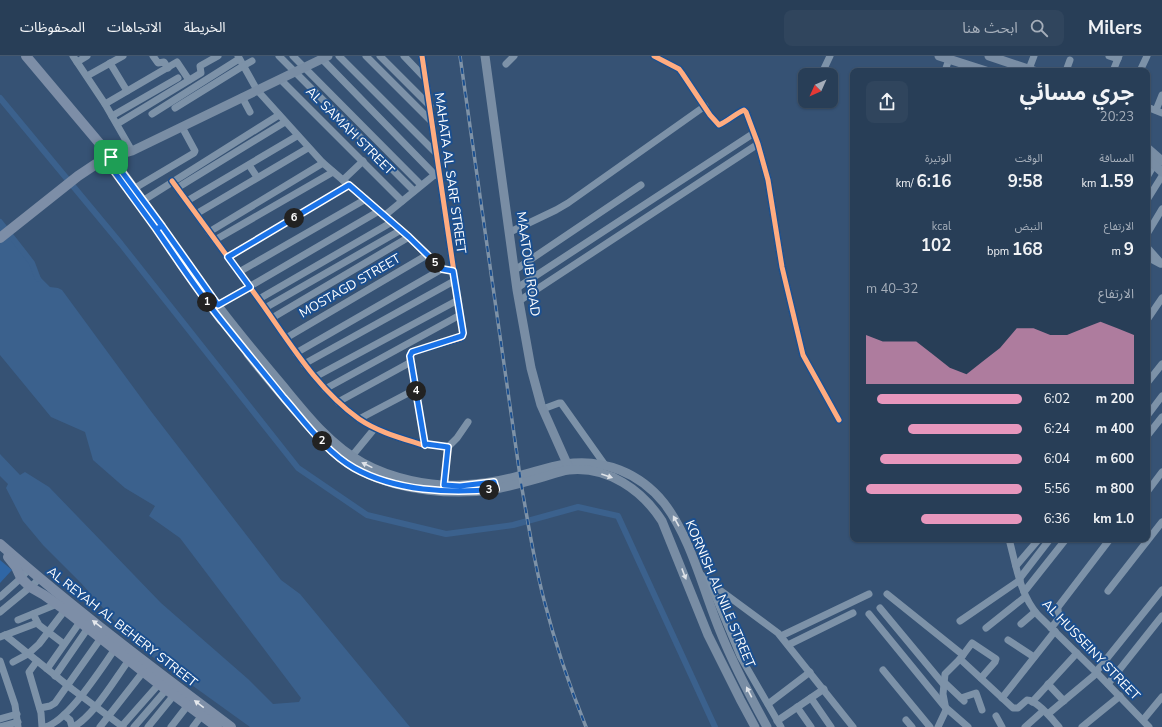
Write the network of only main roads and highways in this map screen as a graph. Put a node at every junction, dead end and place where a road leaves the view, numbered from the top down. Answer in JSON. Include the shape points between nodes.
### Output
{"nodes":[{"id":1,"x":19,"y":56,"type":"edge"},
{"id":2,"x":26,"y":56,"type":"edge"},
{"id":3,"x":485,"y":56,"type":"edge"},
{"id":4,"x":939,"y":56,"type":"edge"},
{"id":5,"x":989,"y":56,"type":"edge"},
{"id":6,"x":324,"y":57,"type":"edge"},
{"id":7,"x":977,"y":68,"type":"edge"},
{"id":8,"x":1025,"y":68,"type":"edge"},
{"id":9,"x":108,"y":158,"type":"junction"},
{"id":10,"x":1152,"y":160,"type":"edge"},
{"id":11,"x":1162,"y":172,"type":"edge"},
{"id":12,"x":159,"y":227,"type":"junction"},
{"id":13,"x":0,"y":238,"type":"edge"},
{"id":14,"x":208,"y":298,"type":"junction"},
{"id":15,"x":333,"y":447,"type":"junction"},
{"id":16,"x":568,"y":467,"type":"junction"},
{"id":17,"x":495,"y":485,"type":"junction"},
{"id":18,"x":0,"y":544,"type":"edge"},
{"id":19,"x":0,"y":551,"type":"edge"},
{"id":20,"x":217,"y":727,"type":"edge"},
{"id":21,"x":231,"y":727,"type":"edge"},
{"id":22,"x":755,"y":727,"type":"edge"},
{"id":23,"x":767,"y":727,"type":"edge"}],
"edges":[{"from":1,"to":9,"type":"main road","name":"KORNISH AL NILE STREET"},
{"from":2,"to":9,"type":"main road","name":"KORNISH AL NILE STREET"},
{"from":3,"to":16,"type":"main road","name":"MAATOUB ROAD","via":[[517,288],[534,380],[543,409]]},
{"from":4,"to":7,"type":"main road"},
{"from":5,"to":8,"type":"main road"},
{"from":6,"to":9,"type":"main road","via":[[132,151]]},
{"from":9,"to":12,"type":"main road","name":"KORNISH AL NILE STREET"},
{"from":9,"to":12,"type":"main road","name":"KORNISH AL NILE STREET","via":[[144,200]]},
{"from":9,"to":13,"type":"main road","via":[[87,170]]},
{"from":10,"to":11,"type":"main road"},
{"from":12,"to":14,"type":"main road","name":"KORNISH AL NILE STREET"},
{"from":14,"to":15,"type":"main road","name":"KORNISH AL NILE STREET","via":[[218,305]]},
{"from":14,"to":15,"type":"main road","name":"KORNISH AL NILE STREET","via":[[250,356],[295,411]]},
{"from":17,"to":15,"type":"main road","name":"KORNISH AL NILE STREET","one_way":true,"via":[[444,485],[401,478],[369,466]]},
{"from":15,"to":17,"type":"main road","name":"KORNISH AL NILE STREET","via":[[346,463],[364,473],[410,487],[478,491]]},
{"from":16,"to":17,"type":"main road","name":"KORNISH AL NILE STREET"},
{"from":16,"to":22,"type":"main road","name":"KORNISH AL NILE STREET","one_way":true,"via":[[597,472],[617,479],[635,490],[655,509],[668,534],[713,646]]},
{"from":23,"to":16,"type":"main road","name":"KORNISH AL NILE STREET","one_way":true,"via":[[727,647],[688,545],[663,502],[647,486],[628,473],[605,465],[580,462]]},
{"from":21,"to":18,"type":"main road","name":"AL REYAH AL BEHERY STREET","one_way":true,"via":[[39,578]]},
{"from":19,"to":20,"type":"main road","name":"AL REYAH AL BEHERY STREET","via":[[12,561],[21,578],[30,587],[61,607]]}]}
